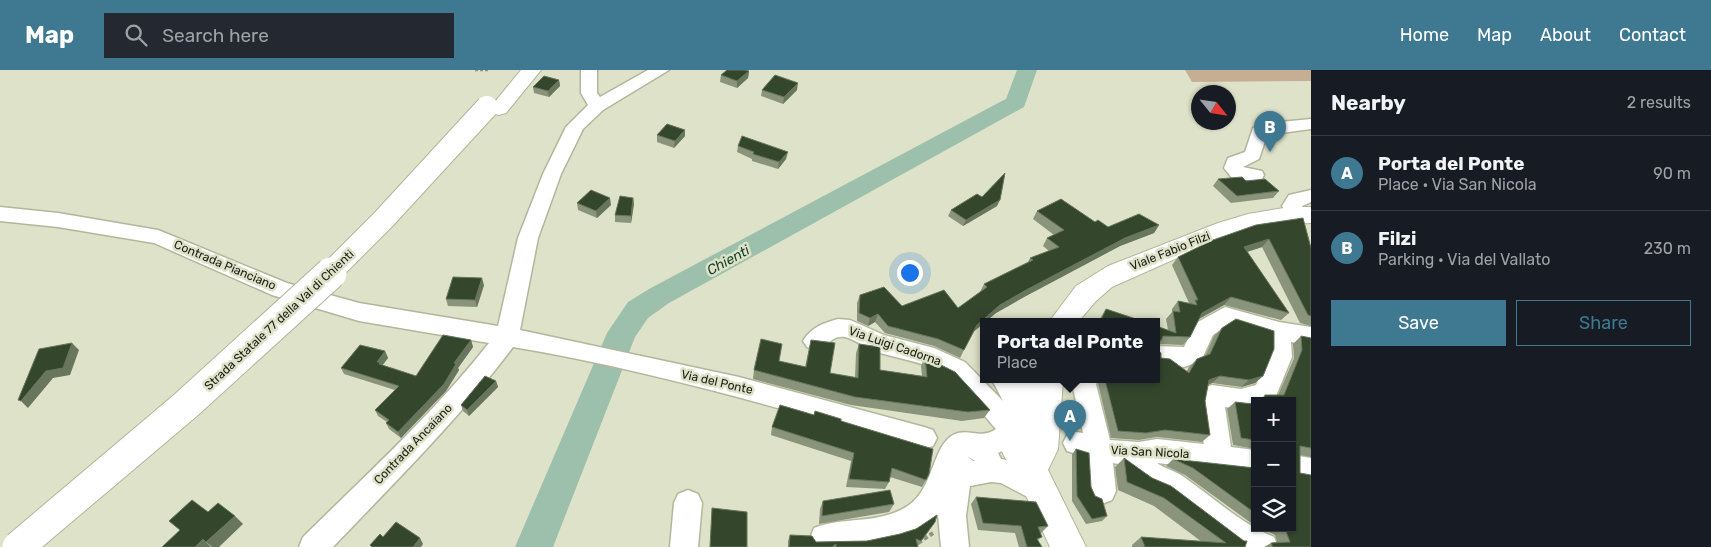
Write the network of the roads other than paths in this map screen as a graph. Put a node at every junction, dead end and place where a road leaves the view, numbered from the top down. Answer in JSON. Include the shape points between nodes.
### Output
{"nodes":[{"id":1,"x":518,"y":70,"type":"edge"},
{"id":2,"x":531,"y":70,"type":"edge"},
{"id":3,"x":589,"y":70,"type":"edge"},
{"id":4,"x":661,"y":70,"type":"edge"},
{"id":5,"x":597,"y":106,"type":"junction"},
{"id":6,"x":1311,"y":124,"type":"edge"},
{"id":7,"x":1255,"y":175,"type":"dead end"},
{"id":8,"x":1307,"y":209,"type":"edge"},
{"id":9,"x":0,"y":214,"type":"edge"},
{"id":10,"x":1068,"y":318,"type":"edge"},
{"id":11,"x":1279,"y":331,"type":"junction"},
{"id":12,"x":507,"y":336,"type":"junction"},
{"id":13,"x":1311,"y":336,"type":"edge"},
{"id":14,"x":814,"y":341,"type":"edge"},
{"id":15,"x":1160,"y":355,"type":"edge"},
{"id":16,"x":980,"y":382,"type":"edge"},
{"id":17,"x":981,"y":383,"type":"edge"},
{"id":18,"x":1048,"y":383,"type":"edge"},
{"id":19,"x":1084,"y":383,"type":"edge"},
{"id":20,"x":1048,"y":423,"type":"edge"},
{"id":21,"x":1220,"y":458,"type":"junction"},
{"id":22,"x":968,"y":460,"type":"junction"},
{"id":23,"x":1026,"y":460,"type":"junction"},
{"id":24,"x":1251,"y":462,"type":"edge"},
{"id":25,"x":1296,"y":468,"type":"edge"},
{"id":26,"x":1311,"y":470,"type":"edge"},
{"id":27,"x":1041,"y":491,"type":"junction"},
{"id":28,"x":1102,"y":491,"type":"dead end"},
{"id":29,"x":688,"y":503,"type":"dead end"},
{"id":30,"x":824,"y":538,"type":"dead end"},
{"id":31,"x":18,"y":547,"type":"edge"},
{"id":32,"x":46,"y":547,"type":"edge"},
{"id":33,"x":313,"y":547,"type":"edge"},
{"id":34,"x":684,"y":547,"type":"edge"},
{"id":35,"x":956,"y":547,"type":"edge"},
{"id":36,"x":1068,"y":547,"type":"edge"},
{"id":37,"x":1264,"y":547,"type":"edge"}],
"edges":[{"from":1,"to":31,"type":"main road","name":"Strada Statale 77 della Val di Chienti","bridge":true,"via":[[405,198],[348,256],[232,366]]},
{"from":2,"to":32,"type":"main road","name":"Strada Statale 77 della Val di Chienti","via":[[365,258],[250,369]]},
{"from":3,"to":5,"type":"street","via":[[589,92]]},
{"from":4,"to":5,"type":"street"},
{"from":5,"to":12,"type":"street","via":[[575,127],[552,174],[528,238]]},
{"from":6,"to":7,"type":"street","via":[[1260,132],[1253,155],[1233,165],[1239,174]]},
{"from":8,"to":10,"type":"main road","name":"Viale Fabio Filzi","via":[[1192,240],[1122,270],[1090,290]]},
{"from":9,"to":12,"type":"street","name":"Contrada Pianciano","via":[[158,237],[280,289],[336,306]]},
{"from":11,"to":13,"type":"street"},
{"from":11,"to":15,"type":"street","via":[[1225,316],[1204,329],[1193,354],[1184,358]]},
{"from":11,"to":21,"type":"street","via":[[1280,357],[1265,394],[1244,400],[1212,395],[1213,425]]},
{"from":12,"to":22,"type":"street","name":"Via del Ponte","via":[[739,386],[924,438]]},
{"from":12,"to":33,"type":"street","name":"Contrada Ancaiano","via":[[474,380]]},
{"from":14,"to":16,"type":"street","name":"Via Luigi Cadorna","via":[[828,331],[850,329],[878,343],[926,355]]},
{"from":17,"to":20,"type":"street","name":"Via Luigi Cadorna"},
{"from":18,"to":20,"type":"main road"},
{"from":19,"to":20,"type":"street","via":[[1094,414]]},
{"from":20,"to":21,"type":"street","name":"Via San Nicola","via":[[1139,454],[1158,450]]},
{"from":20,"to":22,"type":"street","name":"Via del Ponte","via":[[1007,438]]},
{"from":20,"to":23,"type":"main road","via":[[1017,450]]},
{"from":20,"to":28,"type":"street"},
{"from":20,"to":37,"type":"street","name":"Via Luigi Cadorna","via":[[1172,484],[1228,528]]},
{"from":21,"to":24,"type":"street","name":"Via San Nicola"},
{"from":22,"to":23,"type":"street","name":"Via del Ponte"},
{"from":22,"to":27,"type":"street","name":"Via del Ponte","via":[[1010,474]]},
{"from":22,"to":30,"type":"street","via":[[949,462],[931,504],[912,520]]},
{"from":22,"to":35,"type":"street","via":[[965,482],[956,495],[952,516]]},
{"from":23,"to":27,"type":"main road"},
{"from":25,"to":26,"type":"street"},
{"from":27,"to":36,"type":"main road"},
{"from":29,"to":34,"type":"street"}]}
